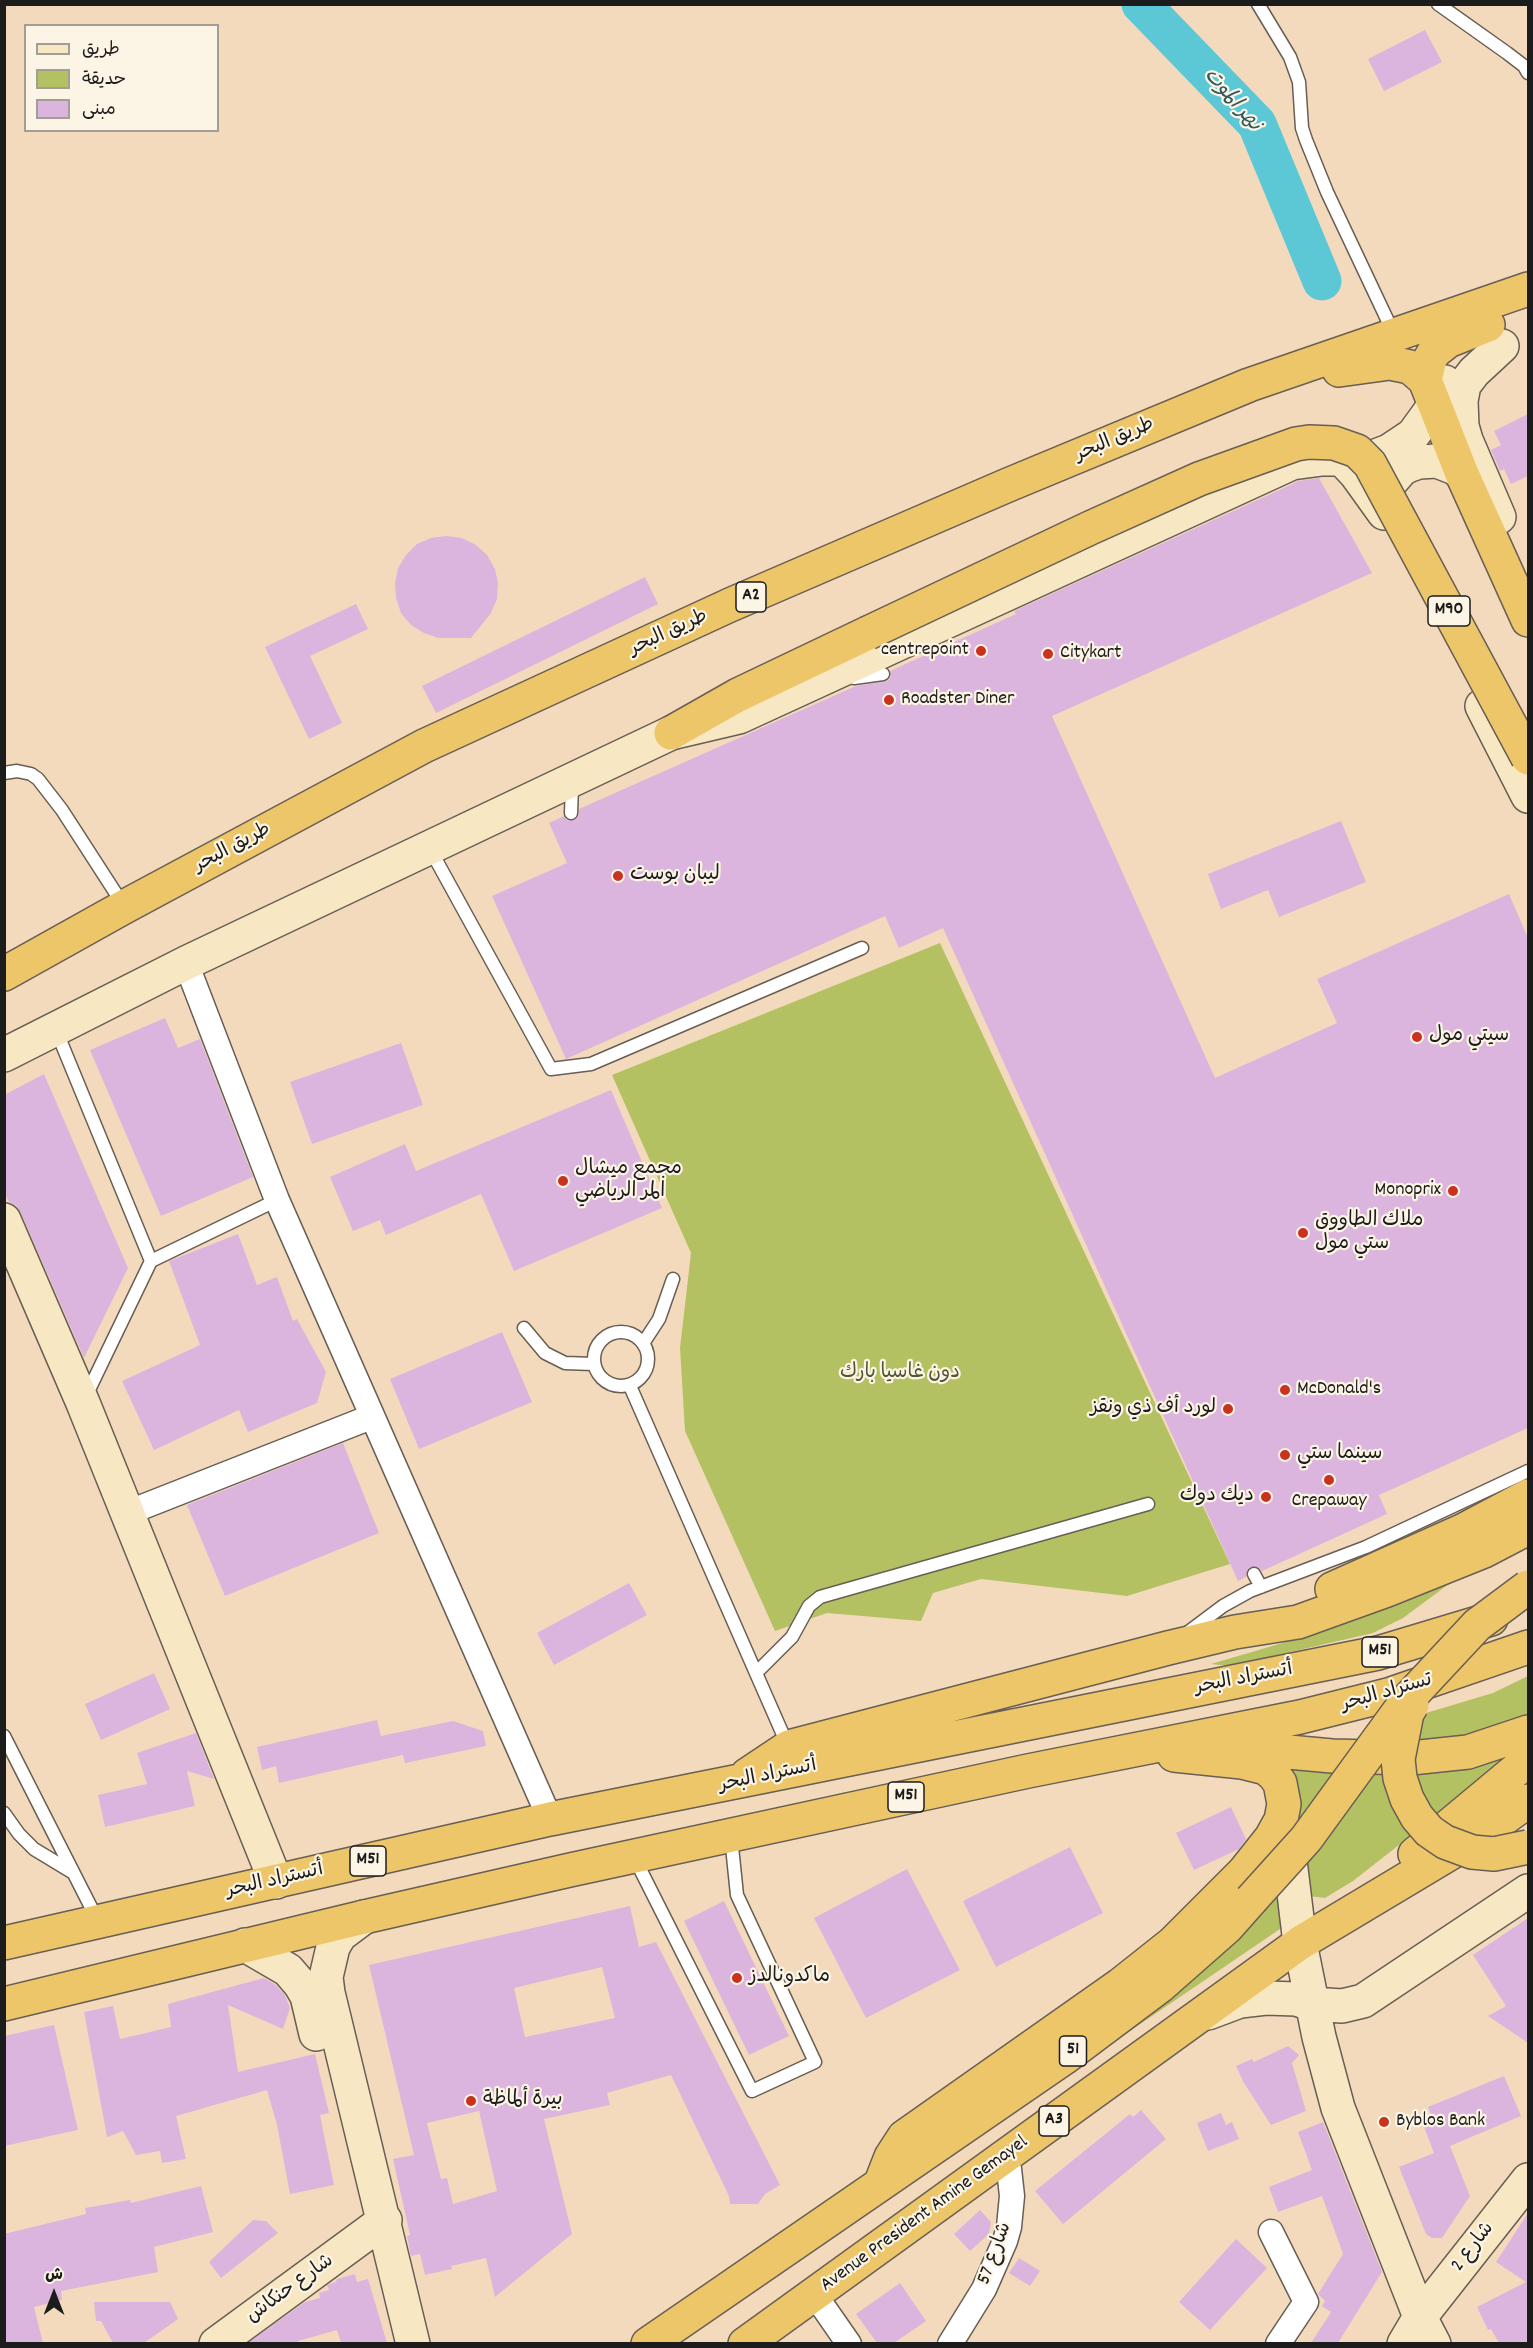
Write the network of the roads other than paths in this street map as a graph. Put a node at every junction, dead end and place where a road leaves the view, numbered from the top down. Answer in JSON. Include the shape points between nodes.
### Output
{"nodes":[{"id":1,"x":1258,"y":4,"type":"edge"},
{"id":2,"x":1438,"y":4,"type":"edge"},
{"id":3,"x":1528,"y":73,"type":"edge"},
{"id":4,"x":1528,"y":291,"type":"edge"},
{"id":5,"x":1394,"y":336,"type":"junction"},
{"id":6,"x":1515,"y":341,"type":"edge"},
{"id":7,"x":1249,"y":385,"type":"junction"},
{"id":8,"x":1429,"y":393,"type":"junction"},
{"id":9,"x":1356,"y":462,"type":"junction"},
{"id":10,"x":1462,"y":474,"type":"junction"},
{"id":11,"x":1383,"y":511,"type":"junction"},
{"id":12,"x":1528,"y":581,"type":"edge"},
{"id":13,"x":1528,"y":620,"type":"edge"},
{"id":14,"x":883,"y":674,"type":"dead end"},
{"id":15,"x":817,"y":683,"type":"junction"},
{"id":16,"x":671,"y":734,"type":"junction"},
{"id":17,"x":1528,"y":758,"type":"edge"},
{"id":18,"x":4,"y":773,"type":"edge"},
{"id":19,"x":1528,"y":796,"type":"edge"},
{"id":20,"x":429,"y":848,"type":"junction"},
{"id":21,"x":124,"y":907,"type":"junction"},
{"id":22,"x":862,"y":948,"type":"dead end"},
{"id":23,"x":186,"y":963,"type":"junction"},
{"id":24,"x":4,"y":974,"type":"edge"},
{"id":25,"x":55,"y":1029,"type":"junction"},
{"id":26,"x":4,"y":1054,"type":"edge"},
{"id":27,"x":277,"y":1200,"type":"junction"},
{"id":28,"x":4,"y":1220,"type":"edge"},
{"id":29,"x":151,"y":1261,"type":"junction"},
{"id":30,"x":673,"y":1279,"type":"dead end"},
{"id":31,"x":524,"y":1328,"type":"dead end"},
{"id":32,"x":644,"y":1342,"type":"junction"},
{"id":33,"x":593,"y":1364,"type":"junction"},
{"id":34,"x":630,"y":1386,"type":"junction"},
{"id":35,"x":83,"y":1403,"type":"junction"},
{"id":36,"x":371,"y":1417,"type":"junction"},
{"id":37,"x":1528,"y":1471,"type":"edge"},
{"id":38,"x":1528,"y":1496,"type":"edge"},
{"id":39,"x":1148,"y":1504,"type":"dead end"},
{"id":40,"x":128,"y":1513,"type":"junction"},
{"id":41,"x":1526,"y":1529,"type":"edge"},
{"id":42,"x":1254,"y":1574,"type":"dead end"},
{"id":43,"x":1261,"y":1587,"type":"junction"},
{"id":44,"x":1528,"y":1587,"type":"edge"},
{"id":45,"x":1528,"y":1604,"type":"edge"},
{"id":46,"x":1235,"y":1632,"type":"junction"},
{"id":47,"x":1528,"y":1647,"type":"edge"},
{"id":48,"x":1168,"y":1648,"type":"junction"},
{"id":49,"x":756,"y":1673,"type":"junction"},
{"id":50,"x":1424,"y":1683,"type":"junction"},
{"id":51,"x":1528,"y":1732,"type":"edge"},
{"id":52,"x":4,"y":1736,"type":"edge"},
{"id":53,"x":789,"y":1747,"type":"junction"},
{"id":54,"x":1174,"y":1755,"type":"junction"},
{"id":55,"x":1528,"y":1760,"type":"edge"},
{"id":56,"x":1028,"y":1771,"type":"junction"},
{"id":57,"x":733,"y":1784,"type":"junction"},
{"id":58,"x":1528,"y":1801,"type":"edge"},
{"id":59,"x":1284,"y":1804,"type":"junction"},
{"id":60,"x":4,"y":1813,"type":"edge"},
{"id":61,"x":550,"y":1819,"type":"junction"},
{"id":62,"x":1528,"y":1828,"type":"edge"},
{"id":63,"x":730,"y":1835,"type":"junction"},
{"id":64,"x":1528,"y":1847,"type":"edge"},
{"id":65,"x":634,"y":1856,"type":"junction"},
{"id":66,"x":73,"y":1873,"type":"junction"},
{"id":67,"x":276,"y":1882,"type":"junction"},
{"id":68,"x":1389,"y":1889,"type":"junction"},
{"id":69,"x":1528,"y":1891,"type":"edge"},
{"id":70,"x":364,"y":1917,"type":"junction"},
{"id":71,"x":98,"y":1922,"type":"junction"},
{"id":72,"x":4,"y":1943,"type":"edge"},
{"id":73,"x":1300,"y":1943,"type":"junction"},
{"id":74,"x":245,"y":1946,"type":"junction"},
{"id":75,"x":4,"y":2004,"type":"edge"},
{"id":76,"x":1312,"y":2004,"type":"junction"},
{"id":77,"x":1192,"y":2021,"type":"junction"},
{"id":78,"x":1005,"y":2157,"type":"junction"},
{"id":79,"x":1528,"y":2180,"type":"edge"},
{"id":80,"x":881,"y":2183,"type":"junction"},
{"id":81,"x":375,"y":2228,"type":"junction"},
{"id":82,"x":1271,"y":2232,"type":"dead end"},
{"id":83,"x":814,"y":2295,"type":"junction"},
{"id":84,"x":1419,"y":2334,"type":"edge"},
{"id":85,"x":216,"y":2343,"type":"edge"},
{"id":86,"x":393,"y":2343,"type":"edge"},
{"id":87,"x":413,"y":2343,"type":"edge"},
{"id":88,"x":648,"y":2343,"type":"edge"},
{"id":89,"x":745,"y":2343,"type":"edge"},
{"id":90,"x":849,"y":2343,"type":"edge"},
{"id":91,"x":950,"y":2343,"type":"edge"},
{"id":92,"x":1278,"y":2343,"type":"edge"}],
"edges":[{"from":1,"to":5,"type":"lane","via":[[1290,57],[1299,82],[1306,140]]},
{"from":2,"to":3,"type":"lane","via":[[1524,66]]},
{"from":4,"to":5,"type":"highway","name":"طريق البحر","number":"A2"},
{"from":4,"to":8,"type":"highway","via":[[1506,317],[1458,336],[1434,352],[1430,359]]},
{"from":5,"to":7,"type":"highway","name":"طريق البحر","number":"A2"},
{"from":6,"to":8,"type":"street","via":[[1468,360]]},
{"from":6,"to":12,"type":"street","via":[[1474,372],[1464,385],[1462,426]]},
{"from":7,"to":8,"type":"highway","via":[[1390,363],[1410,367]]},
{"from":7,"to":21,"type":"highway","name":"طريق البحر","number":"A2","via":[[730,605],[424,746]]},
{"from":8,"to":9,"type":"street","via":[[1413,435],[1389,451]]},
{"from":8,"to":10,"type":"highway"},
{"from":9,"to":11,"type":"street"},
{"from":9,"to":15,"type":"street","via":[[1322,459],[1292,463]]},
{"from":9,"to":16,"type":"highway","bridge":true,"via":[[1357,451],[1334,443],[1309,442],[1199,479],[738,695]]},
{"from":9,"to":17,"type":"highway","number":"M90","bridge":true},
{"from":10,"to":11,"type":"street","via":[[1437,461],[1410,465],[1389,483]]},
{"from":10,"to":13,"type":"highway"},
{"from":11,"to":19,"type":"street"},
{"from":14,"to":15,"type":"lane"},
{"from":15,"to":16,"type":"street","via":[[739,717]]},
{"from":16,"to":20,"type":"street","via":[[571,798]]},
{"from":18,"to":21,"type":"lane","via":[[17,771],[38,779]]},
{"from":20,"to":22,"type":"lane","via":[[551,1070],[591,1064]]},
{"from":20,"to":23,"type":"street"},
{"from":21,"to":24,"type":"highway","name":"طريق البحر","number":"A2"},
{"from":23,"to":25,"type":"street"},
{"from":23,"to":27,"type":"street"},
{"from":25,"to":26,"type":"street"},
{"from":25,"to":29,"type":"lane"},
{"from":27,"to":29,"type":"lane"},
{"from":27,"to":36,"type":"street"},
{"from":28,"to":35,"type":"street"},
{"from":29,"to":35,"type":"lane"},
{"from":30,"to":32,"type":"lane","via":[[659,1319]]},
{"from":31,"to":33,"type":"lane","via":[[546,1353],[565,1363]]},
{"from":32,"to":33,"type":"lane","via":[[629,1332],[611,1332],[596,1345]]},
{"from":32,"to":34,"type":"lane","via":[[650,1358],[644,1376]]},
{"from":33,"to":34,"type":"lane","via":[[603,1381]]},
{"from":34,"to":49,"type":"lane"},
{"from":35,"to":40,"type":"street"},
{"from":36,"to":40,"type":"street"},
{"from":36,"to":61,"type":"street"},
{"from":37,"to":43,"type":"lane","via":[[1366,1547]]},
{"from":38,"to":46,"type":"highway","via":[[1421,1550]]},
{"from":39,"to":49,"type":"lane","via":[[820,1597],[809,1605],[792,1637]]},
{"from":40,"to":67,"type":"street"},
{"from":41,"to":46,"type":"highway","via":[[1484,1551],[1298,1622]]},
{"from":42,"to":43,"type":"lane"},
{"from":43,"to":48,"type":"lane","via":[[1223,1606]]},
{"from":44,"to":50,"type":"highway","bridge":true,"via":[[1477,1625]]},
{"from":45,"to":57,"type":"highway","name":"أتستراد البحر","number":"M51","via":[[1486,1621],[1378,1653]]},
{"from":46,"to":48,"type":"highway"},
{"from":47,"to":56,"type":"highway","name":"تستراد البحر","number":"M51","via":[[1388,1695]]},
{"from":48,"to":53,"type":"highway"},
{"from":49,"to":53,"type":"lane"},
{"from":50,"to":64,"type":"highway","bridge":true,"via":[[1407,1713],[1398,1759],[1400,1778],[1417,1817],[1445,1842],[1472,1852],[1494,1854]]},
{"from":50,"to":80,"type":"highway","number":"51","bridge":true,"via":[[1396,1714],[1306,1839],[1227,1927],[1064,2058]]},
{"from":51,"to":54,"type":"highway","via":[[1467,1752],[1410,1758],[1256,1749]]},
{"from":52,"to":66,"type":"lane"},
{"from":53,"to":57,"type":"highway"},
{"from":54,"to":56,"type":"highway"},
{"from":54,"to":59,"type":"highway","via":[[1266,1768],[1280,1783]]},
{"from":55,"to":68,"type":"highway","via":[[1418,1850]]},
{"from":56,"to":63,"type":"highway","number":"M51"},
{"from":57,"to":61,"type":"highway","name":"أتستراد البحر","number":"M51"},
{"from":58,"to":68,"type":"highway","via":[[1482,1834]]},
{"from":59,"to":73,"type":"street"},
{"from":59,"to":80,"type":"highway","via":[[1281,1820],[1264,1848],[1194,1924],[1120,1984],[904,2137]]},
{"from":60,"to":66,"type":"lane","via":[[34,1849]]},
{"from":61,"to":67,"type":"highway","name":"أتستراد البحر","number":"M51"},
{"from":62,"to":68,"type":"highway","via":[[1460,1865]]},
{"from":63,"to":65,"type":"highway","number":"M51"},
{"from":63,"to":65,"type":"lane","via":[[737,1895],[815,2062],[752,2091]]},
{"from":65,"to":70,"type":"highway","number":"M51"},
{"from":66,"to":71,"type":"lane"},
{"from":67,"to":71,"type":"highway","name":"أتستراد البحر","number":"M51"},
{"from":68,"to":73,"type":"highway","name":"Avenue President Amine Gemayel"},
{"from":69,"to":76,"type":"street","via":[[1372,1996],[1342,2006]]},
{"from":70,"to":74,"type":"highway","number":"M51"},
{"from":70,"to":81,"type":"street","via":[[340,1935],[326,1977]]},
{"from":71,"to":72,"type":"highway","name":"أتستراد البحر","number":"M51"},
{"from":73,"to":76,"type":"street"},
{"from":73,"to":77,"type":"highway","name":"Avenue President Amine Gemayel"},
{"from":74,"to":75,"type":"highway","number":"M51"},
{"from":74,"to":81,"type":"street","via":[[288,1970],[307,1996]]},
{"from":76,"to":77,"type":"street","via":[[1296,1999],[1252,1999]]},
{"from":76,"to":84,"type":"street","via":[[1338,2108]]},
{"from":77,"to":78,"type":"highway","name":"Avenue President Amine Gemayel","number":"A3"},
{"from":78,"to":83,"type":"highway","name":"Avenue President Amine Gemayel","number":"A3"},
{"from":78,"to":91,"type":"street","name":"شارع 57","via":[[1012,2196],[1005,2241],[984,2289]]},
{"from":79,"to":84,"type":"street","name":"شارع 2"},
{"from":80,"to":88,"type":"highway"},
{"from":81,"to":85,"type":"street","name":"شارع حنكاش"},
{"from":81,"to":86,"type":"street"},
{"from":81,"to":87,"type":"street"},
{"from":82,"to":92,"type":"street","via":[[1306,2302]]},
{"from":83,"to":89,"type":"highway","name":"Avenue President Amine Gemayel","number":"A3"},
{"from":83,"to":90,"type":"street"}]}
